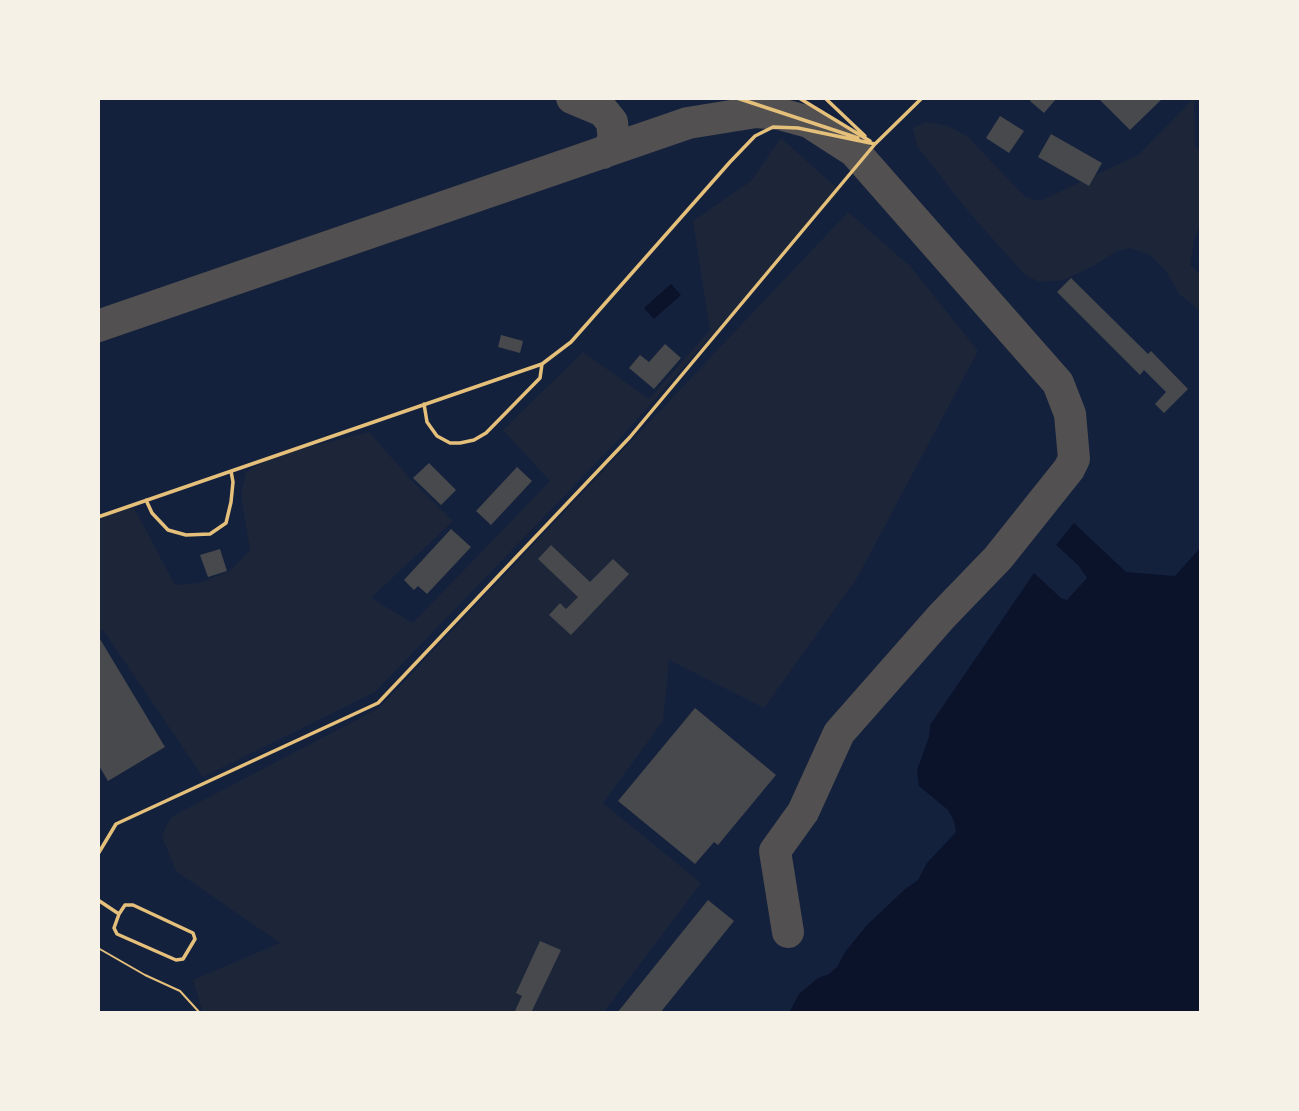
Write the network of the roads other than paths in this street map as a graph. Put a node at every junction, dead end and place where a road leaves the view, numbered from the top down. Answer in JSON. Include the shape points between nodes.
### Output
{"nodes":[{"id":1,"x":737,"y":98,"type":"edge"},
{"id":2,"x":799,"y":98,"type":"edge"},
{"id":3,"x":825,"y":98,"type":"edge"},
{"id":4,"x":922,"y":98,"type":"edge"},
{"id":5,"x":875,"y":144,"type":"junction"},
{"id":6,"x":542,"y":364,"type":"junction"},
{"id":7,"x":424,"y":404,"type":"junction"},
{"id":8,"x":230,"y":471,"type":"junction"},
{"id":9,"x":146,"y":500,"type":"junction"},
{"id":10,"x":98,"y":517,"type":"edge"},
{"id":11,"x":98,"y":854,"type":"edge"},
{"id":12,"x":98,"y":900,"type":"edge"},
{"id":13,"x":119,"y":914,"type":"junction"}],
"edges":[{"from":1,"to":5,"type":"lane"},
{"from":2,"to":5,"type":"lane"},
{"from":3,"to":5,"type":"lane"},
{"from":4,"to":5,"type":"lane"},
{"from":5,"to":6,"type":"lane","via":[[798,128],[773,127],[755,136],[570,341]]},
{"from":5,"to":11,"type":"lane","via":[[630,437],[378,703],[116,824]]},
{"from":6,"to":7,"type":"lane"},
{"from":6,"to":7,"type":"lane","via":[[540,378],[474,440],[450,443],[437,436],[427,422]]},
{"from":7,"to":8,"type":"lane"},
{"from":8,"to":9,"type":"lane"},
{"from":8,"to":9,"type":"lane","via":[[233,482],[226,523],[211,534],[168,530]]},
{"from":9,"to":10,"type":"lane"},
{"from":12,"to":13,"type":"lane"},
{"from":13,"to":13,"type":"lane","via":[[114,928],[117,934],[176,960],[183,959],[195,939],[192,933],[133,905],[125,905]]}]}
